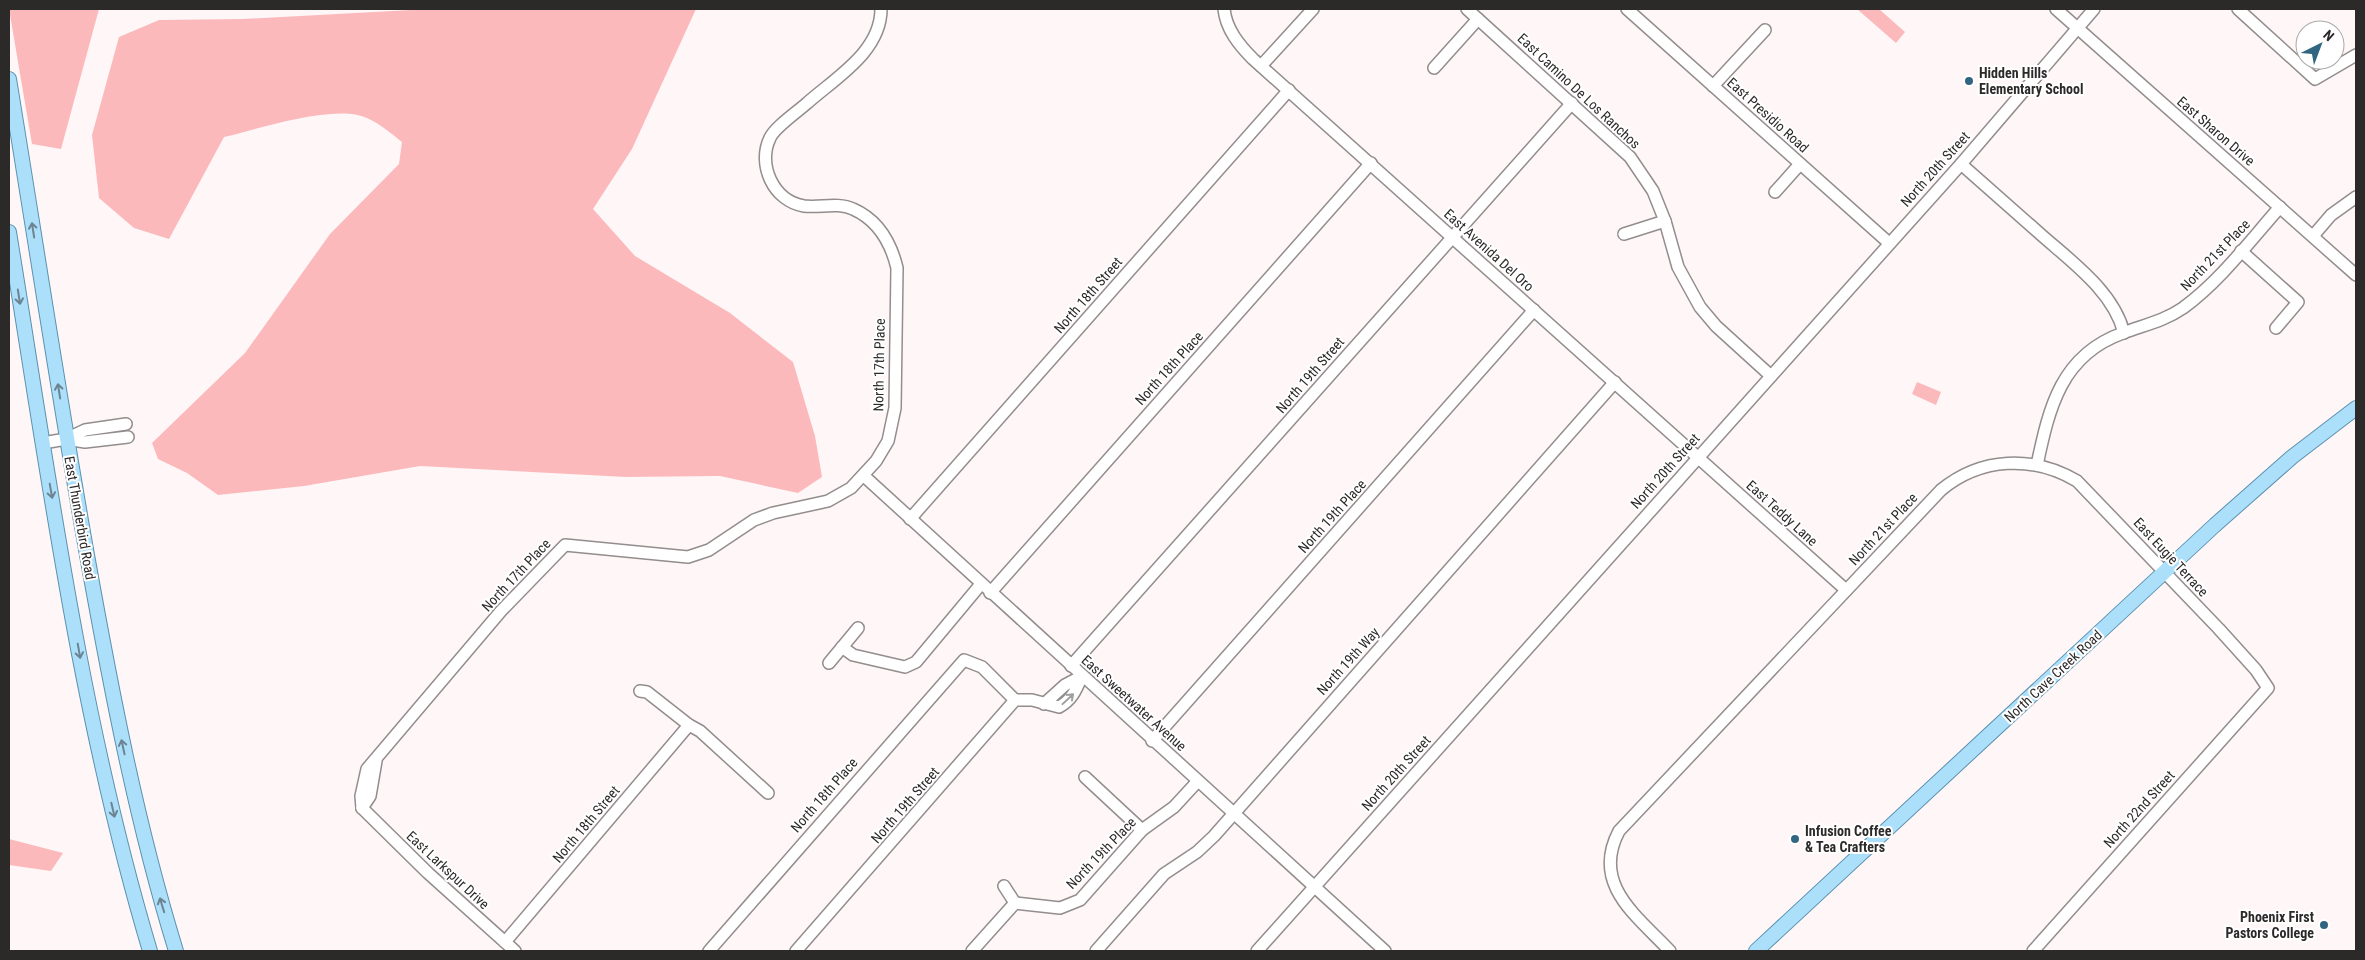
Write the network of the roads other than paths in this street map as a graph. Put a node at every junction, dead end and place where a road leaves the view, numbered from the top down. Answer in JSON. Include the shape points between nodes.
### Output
{"nodes":[{"id":1,"x":881,"y":9,"type":"edge"},
{"id":2,"x":1224,"y":9,"type":"edge"},
{"id":3,"x":1313,"y":9,"type":"edge"},
{"id":4,"x":1467,"y":9,"type":"edge"},
{"id":5,"x":1627,"y":9,"type":"edge"},
{"id":6,"x":2056,"y":9,"type":"edge"},
{"id":7,"x":2094,"y":9,"type":"edge"},
{"id":8,"x":2238,"y":9,"type":"edge"},
{"id":9,"x":1478,"y":19,"type":"junction"},
{"id":10,"x":2077,"y":28,"type":"junction"},
{"id":11,"x":1764,"y":30,"type":"dead end"},
{"id":12,"x":2356,"y":55,"type":"edge"},
{"id":13,"x":1261,"y":66,"type":"junction"},
{"id":14,"x":1434,"y":68,"type":"dead end"},
{"id":15,"x":9,"y":79,"type":"edge"},
{"id":16,"x":1713,"y":86,"type":"junction"},
{"id":17,"x":1289,"y":90,"type":"junction"},
{"id":18,"x":1572,"y":103,"type":"junction"},
{"id":19,"x":1371,"y":163,"type":"junction"},
{"id":20,"x":1800,"y":164,"type":"junction"},
{"id":21,"x":1960,"y":164,"type":"junction"},
{"id":22,"x":1775,"y":192,"type":"dead end"},
{"id":23,"x":2356,"y":197,"type":"edge"},
{"id":24,"x":2280,"y":207,"type":"junction"},
{"id":25,"x":1665,"y":221,"type":"junction"},
{"id":26,"x":9,"y":232,"type":"edge"},
{"id":27,"x":1624,"y":234,"type":"dead end"},
{"id":28,"x":2313,"y":236,"type":"junction"},
{"id":29,"x":1452,"y":237,"type":"junction"},
{"id":30,"x":1889,"y":242,"type":"junction"},
{"id":31,"x":2241,"y":251,"type":"junction"},
{"id":32,"x":2356,"y":275,"type":"edge"},
{"id":33,"x":1534,"y":310,"type":"junction"},
{"id":34,"x":2276,"y":328,"type":"dead end"},
{"id":35,"x":2124,"y":333,"type":"junction"},
{"id":36,"x":1771,"y":376,"type":"junction"},
{"id":37,"x":1615,"y":382,"type":"junction"},
{"id":38,"x":2356,"y":408,"type":"edge"},
{"id":39,"x":126,"y":424,"type":"dead end"},
{"id":40,"x":128,"y":437,"type":"dead end"},
{"id":41,"x":66,"y":439,"type":"junction"},
{"id":42,"x":43,"y":443,"type":"junction"},
{"id":43,"x":1697,"y":458,"type":"junction"},
{"id":44,"x":2038,"y":465,"type":"junction"},
{"id":45,"x":864,"y":476,"type":"junction"},
{"id":46,"x":910,"y":519,"type":"junction"},
{"id":47,"x":2164,"y":572,"type":"junction"},
{"id":48,"x":980,"y":584,"type":"junction"},
{"id":49,"x":1846,"y":590,"type":"junction"},
{"id":50,"x":990,"y":592,"type":"junction"},
{"id":51,"x":858,"y":628,"type":"dead end"},
{"id":52,"x":842,"y":647,"type":"junction"},
{"id":53,"x":829,"y":663,"type":"dead end"},
{"id":54,"x":1071,"y":666,"type":"junction"},
{"id":55,"x":1082,"y":676,"type":"junction"},
{"id":56,"x":2268,"y":688,"type":"joint"},
{"id":57,"x":640,"y":691,"type":"dead end"},
{"id":58,"x":1015,"y":700,"type":"junction"},
{"id":59,"x":689,"y":725,"type":"junction"},
{"id":60,"x":1152,"y":741,"type":"junction"},
{"id":61,"x":1085,"y":777,"type":"dead end"},
{"id":62,"x":1197,"y":782,"type":"junction"},
{"id":63,"x":768,"y":794,"type":"dead end"},
{"id":64,"x":362,"y":808,"type":"joint"},
{"id":65,"x":1233,"y":814,"type":"junction"},
{"id":66,"x":1142,"y":830,"type":"junction"},
{"id":67,"x":1004,"y":886,"type":"dead end"},
{"id":68,"x":1313,"y":887,"type":"junction"},
{"id":69,"x":1015,"y":903,"type":"junction"},
{"id":70,"x":511,"y":948,"type":"edge"},
{"id":71,"x":150,"y":951,"type":"edge"},
{"id":72,"x":176,"y":951,"type":"edge"},
{"id":73,"x":709,"y":951,"type":"edge"},
{"id":74,"x":796,"y":951,"type":"edge"},
{"id":75,"x":972,"y":951,"type":"edge"},
{"id":76,"x":1096,"y":951,"type":"edge"},
{"id":77,"x":1257,"y":951,"type":"edge"},
{"id":78,"x":1385,"y":951,"type":"edge"},
{"id":79,"x":1670,"y":951,"type":"edge"},
{"id":80,"x":1756,"y":951,"type":"edge"},
{"id":81,"x":2033,"y":951,"type":"edge"}],
"edges":[{"from":1,"to":45,"type":"street","name":"North 17th Place","via":[[876,33],[863,55],[770,136],[764,158],[769,180],[783,196],[802,206],[852,208],[878,227],[892,246],[897,268],[895,408],[888,441]]},
{"from":2,"to":13,"type":"street","name":"East Avenida Del Oro","via":[[1229,28],[1240,46]]},
{"from":3,"to":13,"type":"street"},
{"from":4,"to":9,"type":"street","name":"East Camino De Los Ranchos"},
{"from":5,"to":16,"type":"street","name":"East Presidio Road"},
{"from":6,"to":10,"type":"street","name":"East Sharon Drive"},
{"from":7,"to":10,"type":"street","name":"North 20th Street"},
{"from":8,"to":12,"type":"street","via":[[2315,78]]},
{"from":9,"to":14,"type":"street"},
{"from":9,"to":18,"type":"street","name":"East Camino De Los Ranchos"},
{"from":10,"to":21,"type":"street","name":"North 20th Street"},
{"from":10,"to":24,"type":"street","name":"East Sharon Drive"},
{"from":11,"to":16,"type":"street"},
{"from":13,"to":17,"type":"street","name":"East Avenida Del Oro"},
{"from":41,"to":15,"type":"main road","name":"East Thunderbird Road","one_way":true},
{"from":16,"to":20,"type":"street","name":"East Presidio Road"},
{"from":17,"to":19,"type":"street","name":"East Avenida Del Oro"},
{"from":17,"to":46,"type":"street","name":"North 18th Street"},
{"from":18,"to":25,"type":"street","name":"East Camino De Los Ranchos","via":[[1623,149],[1642,171]]},
{"from":18,"to":29,"type":"street","name":"North 19th Street"},
{"from":19,"to":29,"type":"street","name":"East Avenida Del Oro"},
{"from":19,"to":50,"type":"street","name":"North 18th Place"},
{"from":20,"to":22,"type":"street"},
{"from":20,"to":30,"type":"street","name":"East Presidio Road"},
{"from":21,"to":30,"type":"street","name":"North 20th Street"},
{"from":21,"to":35,"type":"street","via":[[2092,282],[2111,304],[2121,320]]},
{"from":23,"to":28,"type":"street","via":[[2331,215]]},
{"from":24,"to":28,"type":"street","name":"East Sharon Drive"},
{"from":24,"to":31,"type":"street","name":"North 21st Place"},
{"from":25,"to":27,"type":"street"},
{"from":25,"to":36,"type":"street","name":"East Camino De Los Ranchos","via":[[1678,267],[1700,307]]},
{"from":26,"to":42,"type":"main road","name":"East Thunderbird Road","one_way":true},
{"from":28,"to":32,"type":"street","name":"East Sharon Drive"},
{"from":29,"to":33,"type":"street","name":"East Avenida Del Oro"},
{"from":29,"to":54,"type":"street","name":"North 19th Street"},
{"from":30,"to":36,"type":"street","name":"North 20th Street"},
{"from":31,"to":34,"type":"street","via":[[2298,302]]},
{"from":31,"to":35,"type":"street","name":"North 21st Place","via":[[2181,310],[2141,329]]},
{"from":33,"to":37,"type":"street","name":"East Avenida Del Oro"},
{"from":33,"to":60,"type":"street","name":"North 19th Place"},
{"from":35,"to":44,"type":"street","name":"North 21st Place","via":[[2086,354],[2061,383],[2050,409]]},
{"from":36,"to":43,"type":"street","name":"North 20th Street"},
{"from":37,"to":43,"type":"street","name":"East Avenida Del Oro"},
{"from":37,"to":65,"type":"street","name":"North 19th Way"},
{"from":38,"to":47,"type":"main road","name":"North Cave Creek Road","via":[[2292,457]]},
{"from":39,"to":41,"type":"street","via":[[85,430]]},
{"from":40,"to":41,"type":"street","via":[[85,442]]},
{"from":41,"to":42,"type":"street"},
{"from":72,"to":41,"type":"main road","name":"East Thunderbird Road","one_way":true,"via":[[155,884],[130,782]]},
{"from":42,"to":71,"type":"main road","name":"East Thunderbird Road","one_way":true,"via":[[97,743]]},
{"from":43,"to":49,"type":"street","name":"East Teddy Lane"},
{"from":43,"to":68,"type":"street","name":"North 20th Street"},
{"from":44,"to":47,"type":"street","name":"East Eugie Terrace","via":[[2077,481]]},
{"from":44,"to":49,"type":"street","name":"North 21st Place","via":[[2013,462],[1986,466],[1954,479]]},
{"from":45,"to":46,"type":"street","name":"East Sweetwater Avenue"},
{"from":45,"to":64,"type":"street","name":"North 17th Place","via":[[828,501],[754,520],[709,550],[688,557],[565,545],[501,611],[376,761],[370,796]]},
{"from":46,"to":48,"type":"street","name":"East Sweetwater Avenue"},
{"from":47,"to":56,"type":"street","name":"East Eugie Terrace","via":[[2256,670]]},
{"from":47,"to":80,"type":"main road","name":"North Cave Creek Road"},
{"from":48,"to":50,"type":"street","name":"East Sweetwater Avenue"},
{"from":48,"to":52,"type":"street","via":[[916,662],[905,667],[853,655]]},
{"from":49,"to":79,"type":"street","name":"North 21st Place","via":[[1619,830],[1609,863],[1611,880],[1617,894]]},
{"from":50,"to":54,"type":"street","name":"East Sweetwater Avenue"},
{"from":51,"to":52,"type":"street"},
{"from":52,"to":53,"type":"street"},
{"from":54,"to":55,"type":"street","name":"East Sweetwater Avenue"},
{"from":55,"to":58,"type":"street","via":[[1075,693],[1058,707],[1032,700]]},
{"from":55,"to":60,"type":"street","name":"East Sweetwater Avenue"},
{"from":56,"to":81,"type":"street","name":"North 22nd Street"},
{"from":57,"to":59,"type":"street","via":[[647,692]]},
{"from":58,"to":73,"type":"street","name":"North 18th Place","via":[[982,666],[964,660]]},
{"from":58,"to":74,"type":"street","name":"North 19th Street"},
{"from":59,"to":63,"type":"street","via":[[700,731]]},
{"from":59,"to":70,"type":"street","name":"North 18th Street"},
{"from":60,"to":62,"type":"street","name":"East Sweetwater Avenue"},
{"from":61,"to":66,"type":"street"},
{"from":62,"to":65,"type":"street","name":"East Sweetwater Avenue"},
{"from":62,"to":66,"type":"street","name":"North 19th Place","via":[[1174,807]]},
{"from":64,"to":70,"type":"street","name":"East Larkspur Drive","via":[[428,874]]},
{"from":65,"to":68,"type":"street","name":"East Sweetwater Avenue"},
{"from":65,"to":76,"type":"street","name":"North 19th Way","via":[[1197,852],[1164,874]]},
{"from":66,"to":69,"type":"street","name":"North 19th Place","via":[[1080,900],[1060,908]]},
{"from":67,"to":69,"type":"street"},
{"from":68,"to":77,"type":"street","name":"North 20th Street"},
{"from":68,"to":78,"type":"street","name":"East Sweetwater Avenue"},
{"from":69,"to":75,"type":"street"}]}
